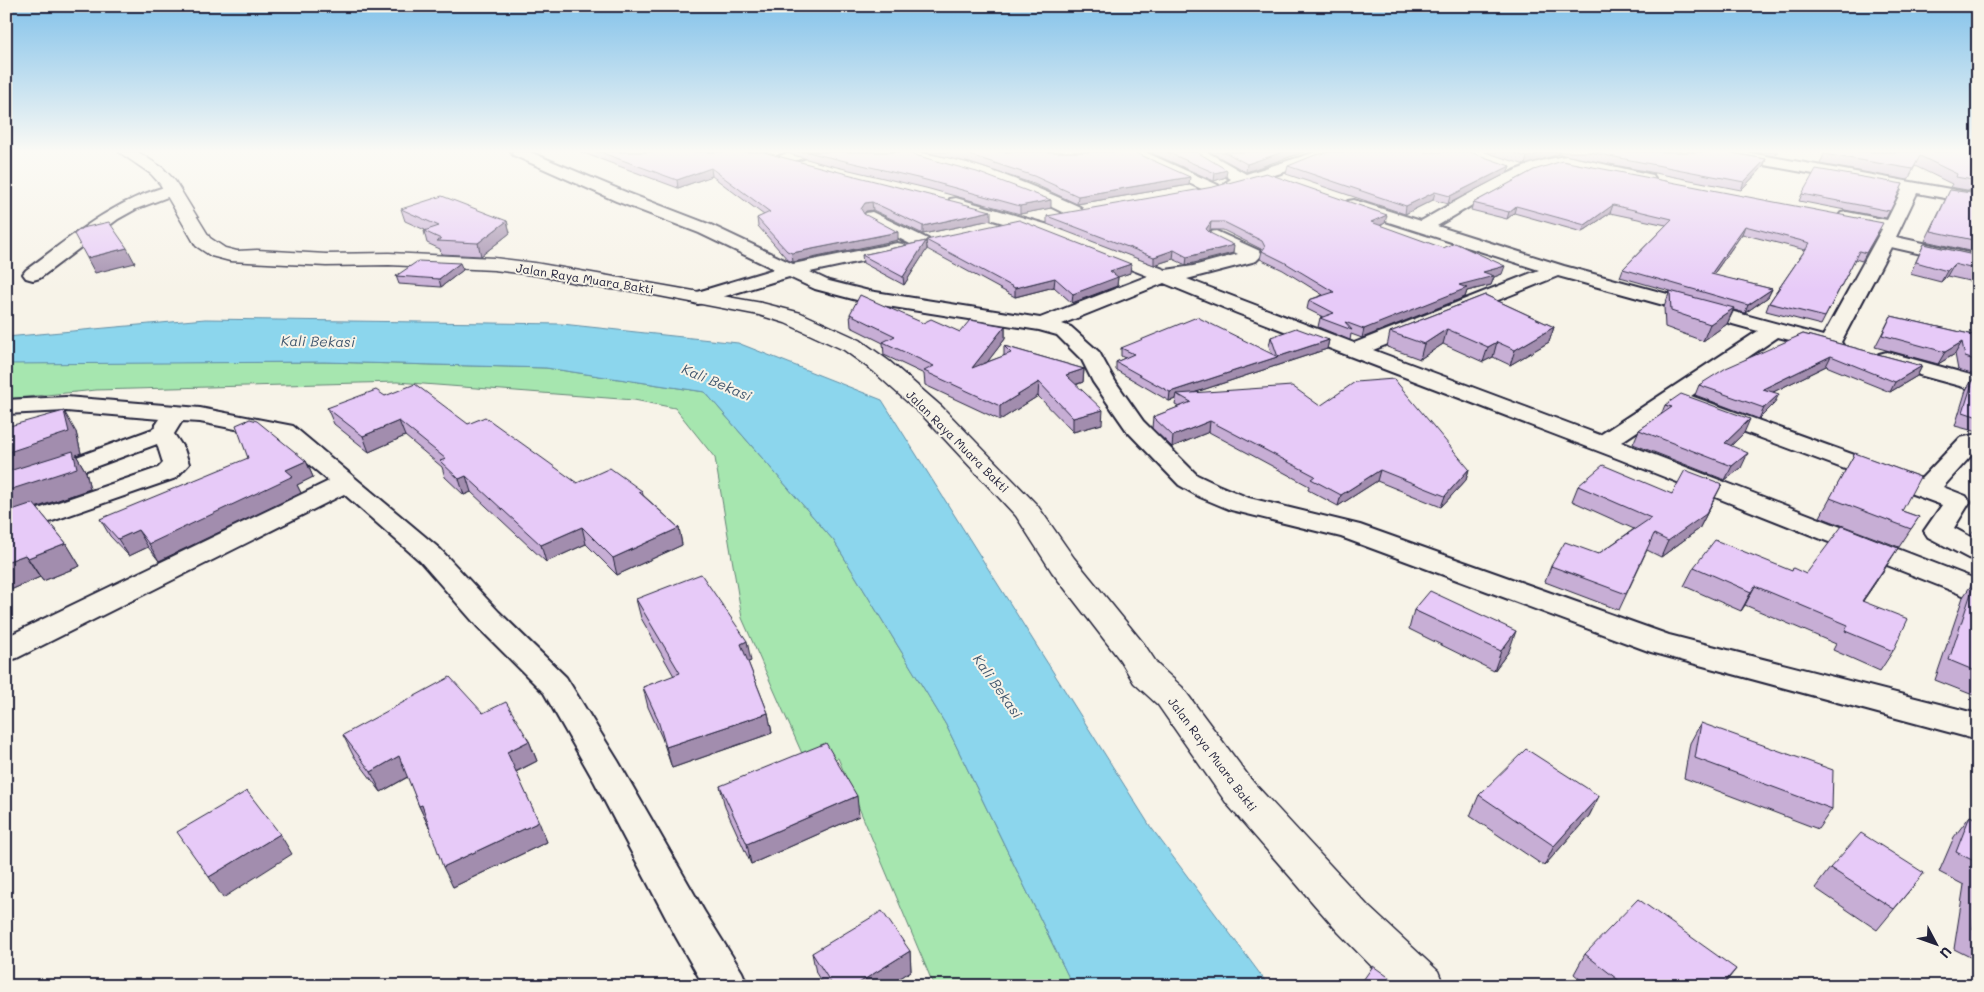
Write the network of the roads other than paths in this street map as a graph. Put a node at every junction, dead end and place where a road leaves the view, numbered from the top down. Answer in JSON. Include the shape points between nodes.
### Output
{"nodes":[{"id":1,"x":149,"y":198,"type":"edge"},
{"id":2,"x":177,"y":198,"type":"edge"},
{"id":3,"x":625,"y":198,"type":"edge"},
{"id":4,"x":939,"y":198,"type":"edge"},
{"id":5,"x":1047,"y":198,"type":"edge"},
{"id":6,"x":1476,"y":198,"type":"edge"},
{"id":7,"x":1906,"y":198,"type":"edge"},
{"id":8,"x":1340,"y":200,"type":"edge"},
{"id":9,"x":1092,"y":208,"type":"edge"},
{"id":10,"x":1074,"y":211,"type":"junction"},
{"id":11,"x":1835,"y":214,"type":"edge"},
{"id":12,"x":872,"y":217,"type":"edge"},
{"id":13,"x":1020,"y":221,"type":"junction"},
{"id":14,"x":1424,"y":226,"type":"junction"},
{"id":15,"x":990,"y":228,"type":"edge"},
{"id":16,"x":1890,"y":233,"type":"junction"},
{"id":17,"x":1216,"y":236,"type":"edge"},
{"id":18,"x":942,"y":238,"type":"edge"},
{"id":19,"x":922,"y":243,"type":"junction"},
{"id":20,"x":1978,"y":261,"type":"edge"},
{"id":21,"x":1557,"y":270,"type":"junction"},
{"id":22,"x":33,"y":274,"type":"dead end"},
{"id":23,"x":777,"y":274,"type":"junction"},
{"id":24,"x":1165,"y":276,"type":"junction"},
{"id":25,"x":698,"y":298,"type":"junction"},
{"id":26,"x":1042,"y":324,"type":"junction"},
{"id":27,"x":1776,"y":329,"type":"junction"},
{"id":28,"x":1829,"y":344,"type":"junction"},
{"id":29,"x":1354,"y":350,"type":"junction"},
{"id":30,"x":1853,"y":350,"type":"edge"},
{"id":31,"x":1872,"y":355,"type":"edge"},
{"id":32,"x":1978,"y":384,"type":"edge"},
{"id":33,"x":1673,"y":396,"type":"junction"},
{"id":34,"x":6,"y":407,"type":"edge"},
{"id":35,"x":168,"y":423,"type":"junction"},
{"id":36,"x":1978,"y":441,"type":"edge"},
{"id":37,"x":1602,"y":444,"type":"junction"},
{"id":38,"x":346,"y":483,"type":"junction"},
{"id":39,"x":6,"y":488,"type":"edge"},
{"id":40,"x":1926,"y":490,"type":"junction"},
{"id":41,"x":6,"y":529,"type":"edge"},
{"id":42,"x":1978,"y":552,"type":"edge"},
{"id":43,"x":1978,"y":591,"type":"edge"},
{"id":44,"x":6,"y":650,"type":"edge"},
{"id":45,"x":1978,"y":727,"type":"edge"},
{"id":46,"x":728,"y":986,"type":"edge"},
{"id":47,"x":1422,"y":986,"type":"edge"}],
"edges":[{"from":1,"to":22,"type":"street","via":[[112,215]]},
{"from":2,"to":25,"type":"main road","name":"Jalan Raya Muara Bakti","via":[[203,242],[218,252],[237,257],[494,264]]},
{"from":3,"to":23,"type":"street","via":[[705,229]]},
{"from":4,"to":13,"type":"street"},
{"from":5,"to":10,"type":"street"},
{"from":6,"to":14,"type":"street"},
{"from":7,"to":16,"type":"street"},
{"from":8,"to":14,"type":"street"},
{"from":9,"to":10,"type":"street"},
{"from":10,"to":13,"type":"street"},
{"from":11,"to":16,"type":"street"},
{"from":12,"to":19,"type":"street"},
{"from":13,"to":15,"type":"street"},
{"from":13,"to":24,"type":"street"},
{"from":14,"to":21,"type":"street"},
{"from":16,"to":20,"type":"street"},
{"from":16,"to":28,"type":"street"},
{"from":17,"to":24,"type":"street","via":[[1252,255],[1194,272]]},
{"from":18,"to":19,"type":"street"},
{"from":19,"to":23,"type":"street"},
{"from":21,"to":27,"type":"street"},
{"from":21,"to":29,"type":"street"},
{"from":23,"to":25,"type":"street"},
{"from":23,"to":26,"type":"street","via":[[844,292]]},
{"from":24,"to":26,"type":"street"},
{"from":24,"to":29,"type":"street"},
{"from":25,"to":47,"type":"main road","name":"Jalan Raya Muara Bakti","via":[[777,313],[824,331],[852,345],[881,366],[933,412],[1027,511],[1063,565],[1146,674],[1170,696],[1240,793],[1354,920]]},
{"from":26,"to":45,"type":"street","via":[[1064,331],[1076,341],[1091,357],[1135,426],[1188,480],[1209,491],[1240,504],[1350,530],[1662,644]]},
{"from":27,"to":28,"type":"street"},
{"from":27,"to":33,"type":"street"},
{"from":28,"to":30,"type":"street"},
{"from":29,"to":37,"type":"street"},
{"from":31,"to":32,"type":"street"},
{"from":33,"to":37,"type":"street"},
{"from":33,"to":40,"type":"street"},
{"from":34,"to":35,"type":"street","via":[[66,404]]},
{"from":35,"to":38,"type":"street","via":[[252,423],[284,431]]},
{"from":35,"to":39,"type":"street","via":[[72,467]]},
{"from":35,"to":41,"type":"street","via":[[176,464],[167,473]]},
{"from":36,"to":40,"type":"street","via":[[1969,442]]},
{"from":37,"to":43,"type":"street"},
{"from":38,"to":44,"type":"street"},
{"from":38,"to":46,"type":"street","via":[[430,555],[488,619],[556,686]]},
{"from":40,"to":42,"type":"street","via":[[1957,502],[1938,532]]}]}
